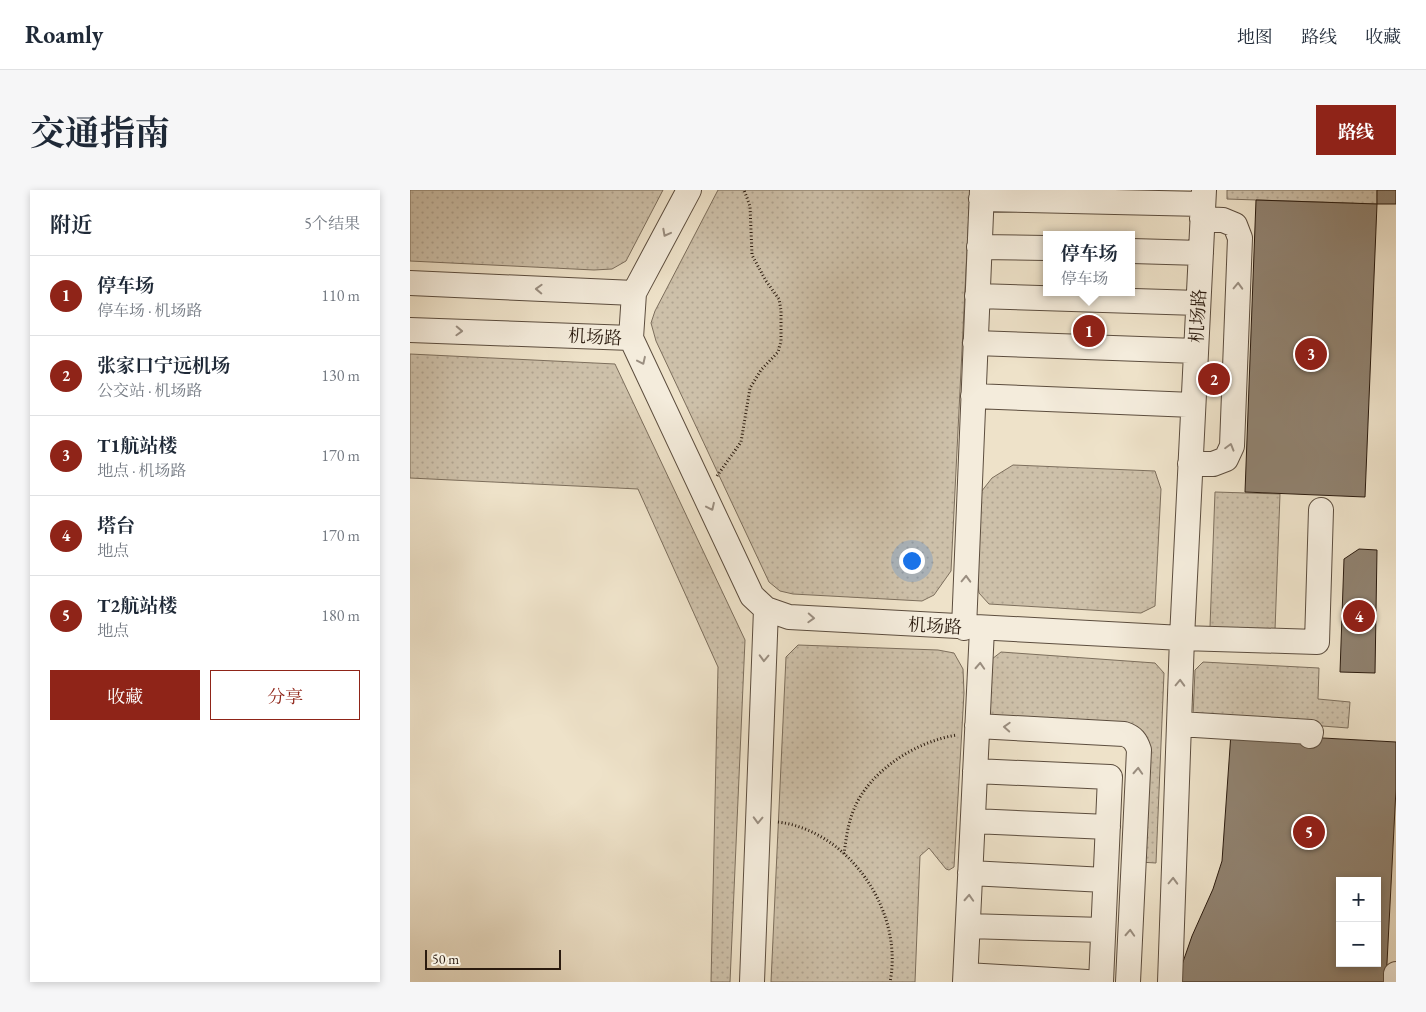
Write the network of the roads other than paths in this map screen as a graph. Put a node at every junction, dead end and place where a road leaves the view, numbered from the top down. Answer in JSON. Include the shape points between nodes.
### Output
{"nodes":[{"id":1,"x":689,"y":190,"type":"edge"},
{"id":2,"x":981,"y":195,"type":"edge"},
{"id":3,"x":1203,"y":204,"type":"edge"},
{"id":4,"x":979,"y":246,"type":"junction"},
{"id":5,"x":1043,"y":248,"type":"edge"},
{"id":6,"x":1135,"y":251,"type":"edge"},
{"id":7,"x":1200,"y":253,"type":"junction"},
{"id":8,"x":410,"y":283,"type":"edge"},
{"id":9,"x":634,"y":293,"type":"junction"},
{"id":10,"x":977,"y":296,"type":"junction"},
{"id":11,"x":1198,"y":303,"type":"junction"},
{"id":12,"x":410,"y":330,"type":"edge"},
{"id":13,"x":631,"y":338,"type":"junction"},
{"id":14,"x":975,"y":343,"type":"junction"},
{"id":15,"x":1196,"y":351,"type":"junction"},
{"id":16,"x":973,"y":396,"type":"junction"},
{"id":17,"x":1193,"y":405,"type":"junction"},
{"id":18,"x":1190,"y":464,"type":"junction"},
{"id":19,"x":1321,"y":510,"type":"dead end"},
{"id":20,"x":766,"y":609,"type":"junction"},
{"id":21,"x":973,"y":628,"type":"junction"},
{"id":22,"x":1182,"y":638,"type":"junction"},
{"id":23,"x":1179,"y":724,"type":"junction"},
{"id":24,"x":977,"y":729,"type":"junction"},
{"id":25,"x":1310,"y":736,"type":"dead end"},
{"id":26,"x":975,"y":771,"type":"junction"},
{"id":27,"x":973,"y":821,"type":"junction"},
{"id":28,"x":1108,"y":827,"type":"junction"},
{"id":29,"x":970,"y":874,"type":"junction"},
{"id":30,"x":1105,"y":880,"type":"junction"},
{"id":31,"x":968,"y":926,"type":"junction"},
{"id":32,"x":1103,"y":930,"type":"junction"},
{"id":33,"x":1396,"y":974,"type":"edge"},
{"id":34,"x":965,"y":978,"type":"edge"},
{"id":35,"x":752,"y":982,"type":"edge"},
{"id":36,"x":1087,"y":982,"type":"edge"},
{"id":37,"x":1101,"y":982,"type":"edge"},
{"id":38,"x":1128,"y":982,"type":"edge"},
{"id":39,"x":1170,"y":982,"type":"edge"},
{"id":40,"x":1396,"y":982,"type":"edge"}],
"edges":[{"from":1,"to":9,"type":"street","one_way":true},
{"from":2,"to":3,"type":"street"},
{"from":2,"to":4,"type":"street"},
{"from":3,"to":7,"type":"street","name":"机场路"},
{"from":18,"to":3,"type":"street","one_way":true,"via":[[1213,464],[1226,459],[1232,446],[1240,238],[1235,226]]},
{"from":4,"to":5,"type":"street"},
{"from":4,"to":10,"type":"street"},
{"from":6,"to":7,"type":"street"},
{"from":7,"to":11,"type":"street","name":"机场路"},
{"from":9,"to":8,"type":"street","one_way":true},
{"from":9,"to":13,"type":"street"},
{"from":10,"to":11,"type":"street"},
{"from":10,"to":14,"type":"street"},
{"from":11,"to":15,"type":"street","name":"机场路"},
{"from":12,"to":13,"type":"street","name":"机场路","one_way":true},
{"from":13,"to":20,"type":"street","name":"机场路","one_way":true,"via":[[752,596]]},
{"from":14,"to":15,"type":"street"},
{"from":14,"to":16,"type":"street"},
{"from":15,"to":17,"type":"street","name":"机场路"},
{"from":16,"to":17,"type":"street"},
{"from":21,"to":16,"type":"street","one_way":true},
{"from":17,"to":18,"type":"street","name":"机场路"},
{"from":18,"to":22,"type":"street","name":"机场路"},
{"from":19,"to":22,"type":"street","via":[[1318,642]]},
{"from":20,"to":21,"type":"street","name":"机场路","one_way":true,"via":[[789,617]]},
{"from":20,"to":35,"type":"street","one_way":true},
{"from":21,"to":22,"type":"street","name":"机场路"},
{"from":24,"to":21,"type":"street","one_way":true},
{"from":23,"to":22,"type":"street","one_way":true},
{"from":23,"to":25,"type":"street","via":[[1311,732]]},
{"from":39,"to":23,"type":"street","one_way":true},
{"from":24,"to":26,"type":"street"},
{"from":38,"to":24,"type":"street","one_way":true,"via":[[1139,750],[1133,737],[1124,734]]},
{"from":26,"to":27,"type":"street"},
{"from":26,"to":28,"type":"street","via":[[1110,777]]},
{"from":27,"to":28,"type":"street"},
{"from":27,"to":29,"type":"street"},
{"from":28,"to":30,"type":"street"},
{"from":29,"to":30,"type":"street"},
{"from":31,"to":29,"type":"street","one_way":true},
{"from":30,"to":32,"type":"street"},
{"from":31,"to":32,"type":"street"},
{"from":31,"to":34,"type":"street"},
{"from":32,"to":37,"type":"street"},
{"from":33,"to":40,"type":"street"},
{"from":34,"to":36,"type":"street"}]}
